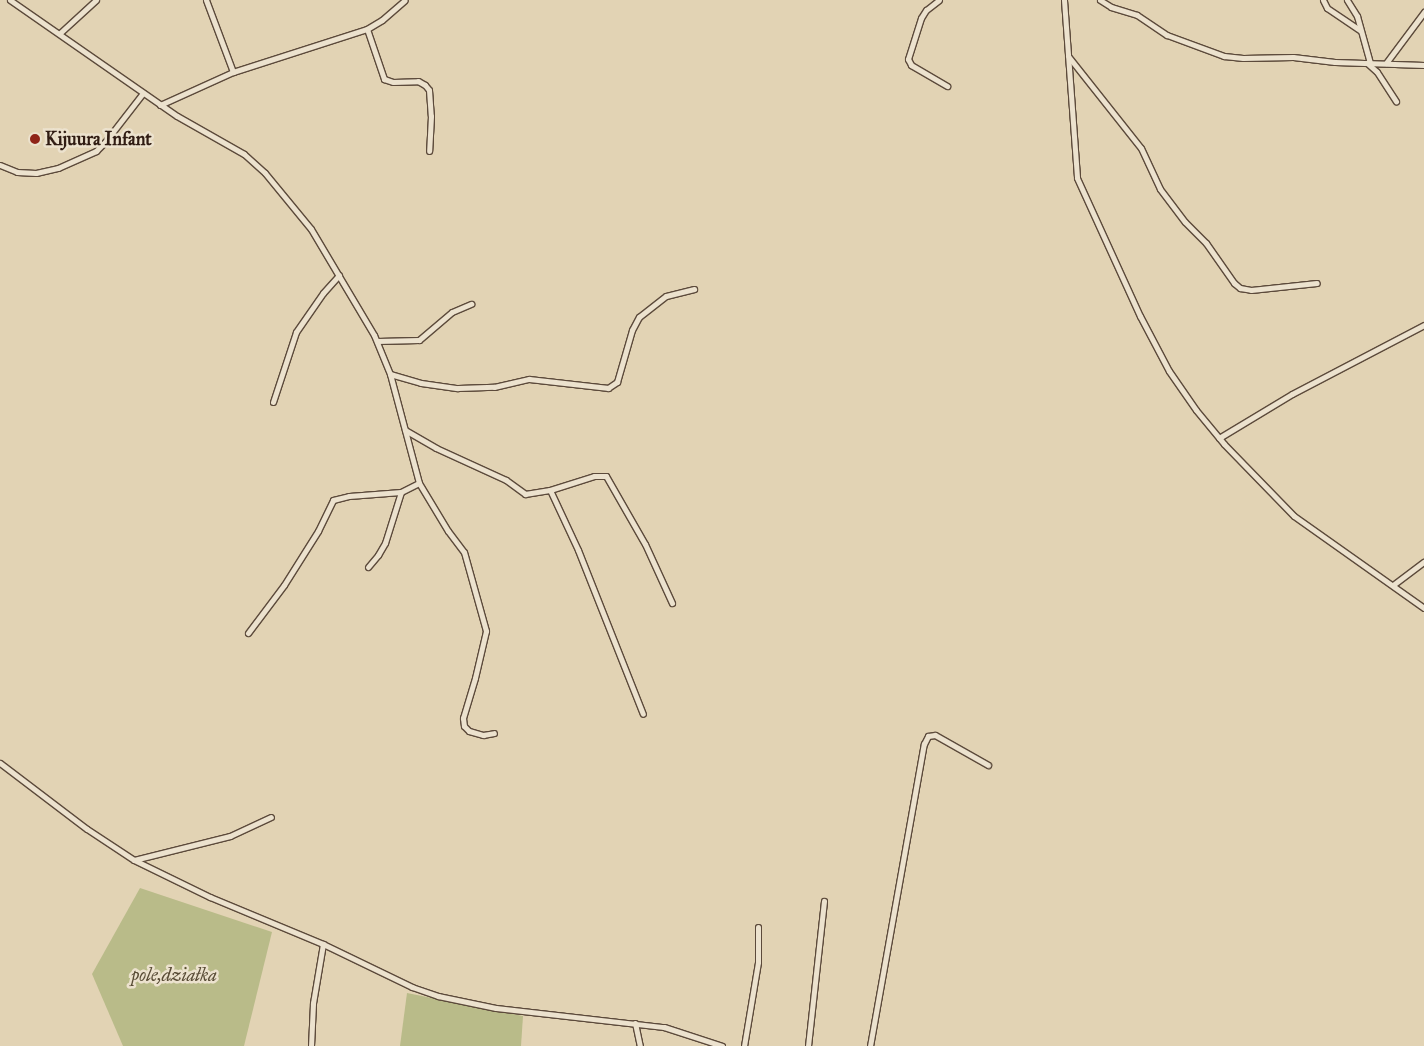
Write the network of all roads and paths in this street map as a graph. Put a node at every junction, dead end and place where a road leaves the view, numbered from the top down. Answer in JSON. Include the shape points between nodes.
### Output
{"nodes":[{"id":1,"x":10,"y":0,"type":"edge"},
{"id":2,"x":96,"y":0,"type":"edge"},
{"id":3,"x":206,"y":0,"type":"edge"},
{"id":4,"x":406,"y":0,"type":"edge"},
{"id":5,"x":939,"y":0,"type":"edge"},
{"id":6,"x":1064,"y":0,"type":"edge"},
{"id":7,"x":1100,"y":0,"type":"edge"},
{"id":8,"x":1323,"y":0,"type":"edge"},
{"id":9,"x":1347,"y":0,"type":"edge"},
{"id":10,"x":1424,"y":12,"type":"edge"},
{"id":11,"x":367,"y":29,"type":"junction"},
{"id":12,"x":1360,"y":30,"type":"junction"},
{"id":13,"x":60,"y":34,"type":"junction"},
{"id":14,"x":1068,"y":56,"type":"junction"},
{"id":15,"x":1368,"y":63,"type":"junction"},
{"id":16,"x":1386,"y":63,"type":"junction"},
{"id":17,"x":1424,"y":65,"type":"edge"},
{"id":18,"x":233,"y":72,"type":"junction"},
{"id":19,"x":947,"y":86,"type":"dead end"},
{"id":20,"x":144,"y":93,"type":"junction"},
{"id":21,"x":1396,"y":101,"type":"dead end"},
{"id":22,"x":160,"y":105,"type":"junction"},
{"id":23,"x":429,"y":151,"type":"dead end"},
{"id":24,"x":0,"y":165,"type":"edge"},
{"id":25,"x":339,"y":275,"type":"junction"},
{"id":26,"x":1317,"y":283,"type":"dead end"},
{"id":27,"x":694,"y":289,"type":"dead end"},
{"id":28,"x":471,"y":304,"type":"dead end"},
{"id":29,"x":1424,"y":325,"type":"edge"},
{"id":30,"x":377,"y":341,"type":"junction"},
{"id":31,"x":390,"y":374,"type":"junction"},
{"id":32,"x":272,"y":402,"type":"dead end"},
{"id":33,"x":405,"y":430,"type":"junction"},
{"id":34,"x":1219,"y":438,"type":"junction"},
{"id":35,"x":419,"y":483,"type":"junction"},
{"id":36,"x":550,"y":490,"type":"junction"},
{"id":37,"x":401,"y":492,"type":"junction"},
{"id":38,"x":1424,"y":562,"type":"edge"},
{"id":39,"x":368,"y":567,"type":"dead end"},
{"id":40,"x":1393,"y":585,"type":"junction"},
{"id":41,"x":672,"y":603,"type":"dead end"},
{"id":42,"x":1424,"y":608,"type":"edge"},
{"id":43,"x":248,"y":633,"type":"dead end"},
{"id":44,"x":643,"y":714,"type":"dead end"},
{"id":45,"x":494,"y":733,"type":"dead end"},
{"id":46,"x":0,"y":764,"type":"edge"},
{"id":47,"x":988,"y":765,"type":"dead end"},
{"id":48,"x":271,"y":817,"type":"dead end"},
{"id":49,"x":134,"y":860,"type":"junction"},
{"id":50,"x":824,"y":901,"type":"dead end"},
{"id":51,"x":758,"y":927,"type":"dead end"},
{"id":52,"x":323,"y":944,"type":"junction"},
{"id":53,"x":635,"y":1023,"type":"junction"},
{"id":54,"x":311,"y":1046,"type":"edge"},
{"id":55,"x":640,"y":1046,"type":"edge"},
{"id":56,"x":722,"y":1046,"type":"edge"},
{"id":57,"x":744,"y":1046,"type":"edge"},
{"id":58,"x":808,"y":1046,"type":"edge"},
{"id":59,"x":870,"y":1046,"type":"edge"}],
"edges":[{"from":1,"to":13,"type":"street"},
{"from":2,"to":13,"type":"street"},
{"from":3,"to":18,"type":"street"},
{"from":4,"to":11,"type":"street"},
{"from":5,"to":19,"type":"street","via":[[920,18],[908,59],[911,65]]},
{"from":6,"to":14,"type":"street"},
{"from":7,"to":15,"type":"street","via":[[1137,15],[1167,35],[1224,56]]},
{"from":8,"to":12,"type":"street","via":[[1327,8]]},
{"from":9,"to":12,"type":"street","via":[[1357,16]]},
{"from":10,"to":16,"type":"street"},
{"from":11,"to":18,"type":"street"},
{"from":11,"to":23,"type":"street","via":[[384,79],[418,82],[429,90],[432,116]]},
{"from":12,"to":15,"type":"street"},
{"from":13,"to":20,"type":"street"},
{"from":14,"to":26,"type":"street","via":[[1141,148],[1160,189],[1206,243],[1234,283],[1252,290]]},
{"from":14,"to":34,"type":"street","via":[[1075,163],[1083,193],[1168,371]]},
{"from":15,"to":16,"type":"street"},
{"from":15,"to":21,"type":"street"},
{"from":16,"to":17,"type":"street"},
{"from":18,"to":22,"type":"street"},
{"from":20,"to":22,"type":"street"},
{"from":20,"to":24,"type":"street","via":[[96,151],[58,168],[36,173],[17,172]]},
{"from":22,"to":25,"type":"street","via":[[254,162],[311,229]]},
{"from":25,"to":30,"type":"street"},
{"from":25,"to":32,"type":"street","via":[[296,332]]},
{"from":27,"to":31,"type":"street","via":[[666,296],[639,317],[617,382],[608,388],[529,379],[494,387],[458,388],[421,384]]},
{"from":28,"to":30,"type":"street","via":[[452,312],[420,340]]},
{"from":29,"to":34,"type":"street","via":[[1292,394]]},
{"from":30,"to":31,"type":"street"},
{"from":31,"to":33,"type":"street"},
{"from":33,"to":35,"type":"street"},
{"from":33,"to":36,"type":"street","via":[[506,480],[521,493]]},
{"from":34,"to":40,"type":"street","via":[[1294,516]]},
{"from":35,"to":37,"type":"street"},
{"from":35,"to":45,"type":"street","via":[[464,552],[486,624],[476,678],[464,711],[464,726],[477,734]]},
{"from":36,"to":41,"type":"street","via":[[594,476],[606,476],[645,544]]},
{"from":36,"to":44,"type":"street","via":[[578,550]]},
{"from":37,"to":39,"type":"street","via":[[385,543]]},
{"from":37,"to":43,"type":"street","via":[[333,500],[284,585]]},
{"from":38,"to":40,"type":"street"},
{"from":40,"to":42,"type":"street"},
{"from":46,"to":49,"type":"street"},
{"from":47,"to":59,"type":"street","via":[[935,735],[928,736],[924,744]]},
{"from":48,"to":49,"type":"street","via":[[230,836]]},
{"from":49,"to":52,"type":"street","via":[[210,897]]},
{"from":50,"to":58,"type":"street"},
{"from":51,"to":57,"type":"street","via":[[759,958]]},
{"from":52,"to":53,"type":"street","via":[[412,987],[462,1003]]},
{"from":52,"to":54,"type":"street","via":[[313,1003]]},
{"from":53,"to":55,"type":"street"},
{"from":53,"to":56,"type":"street","via":[[664,1027]]}]}
